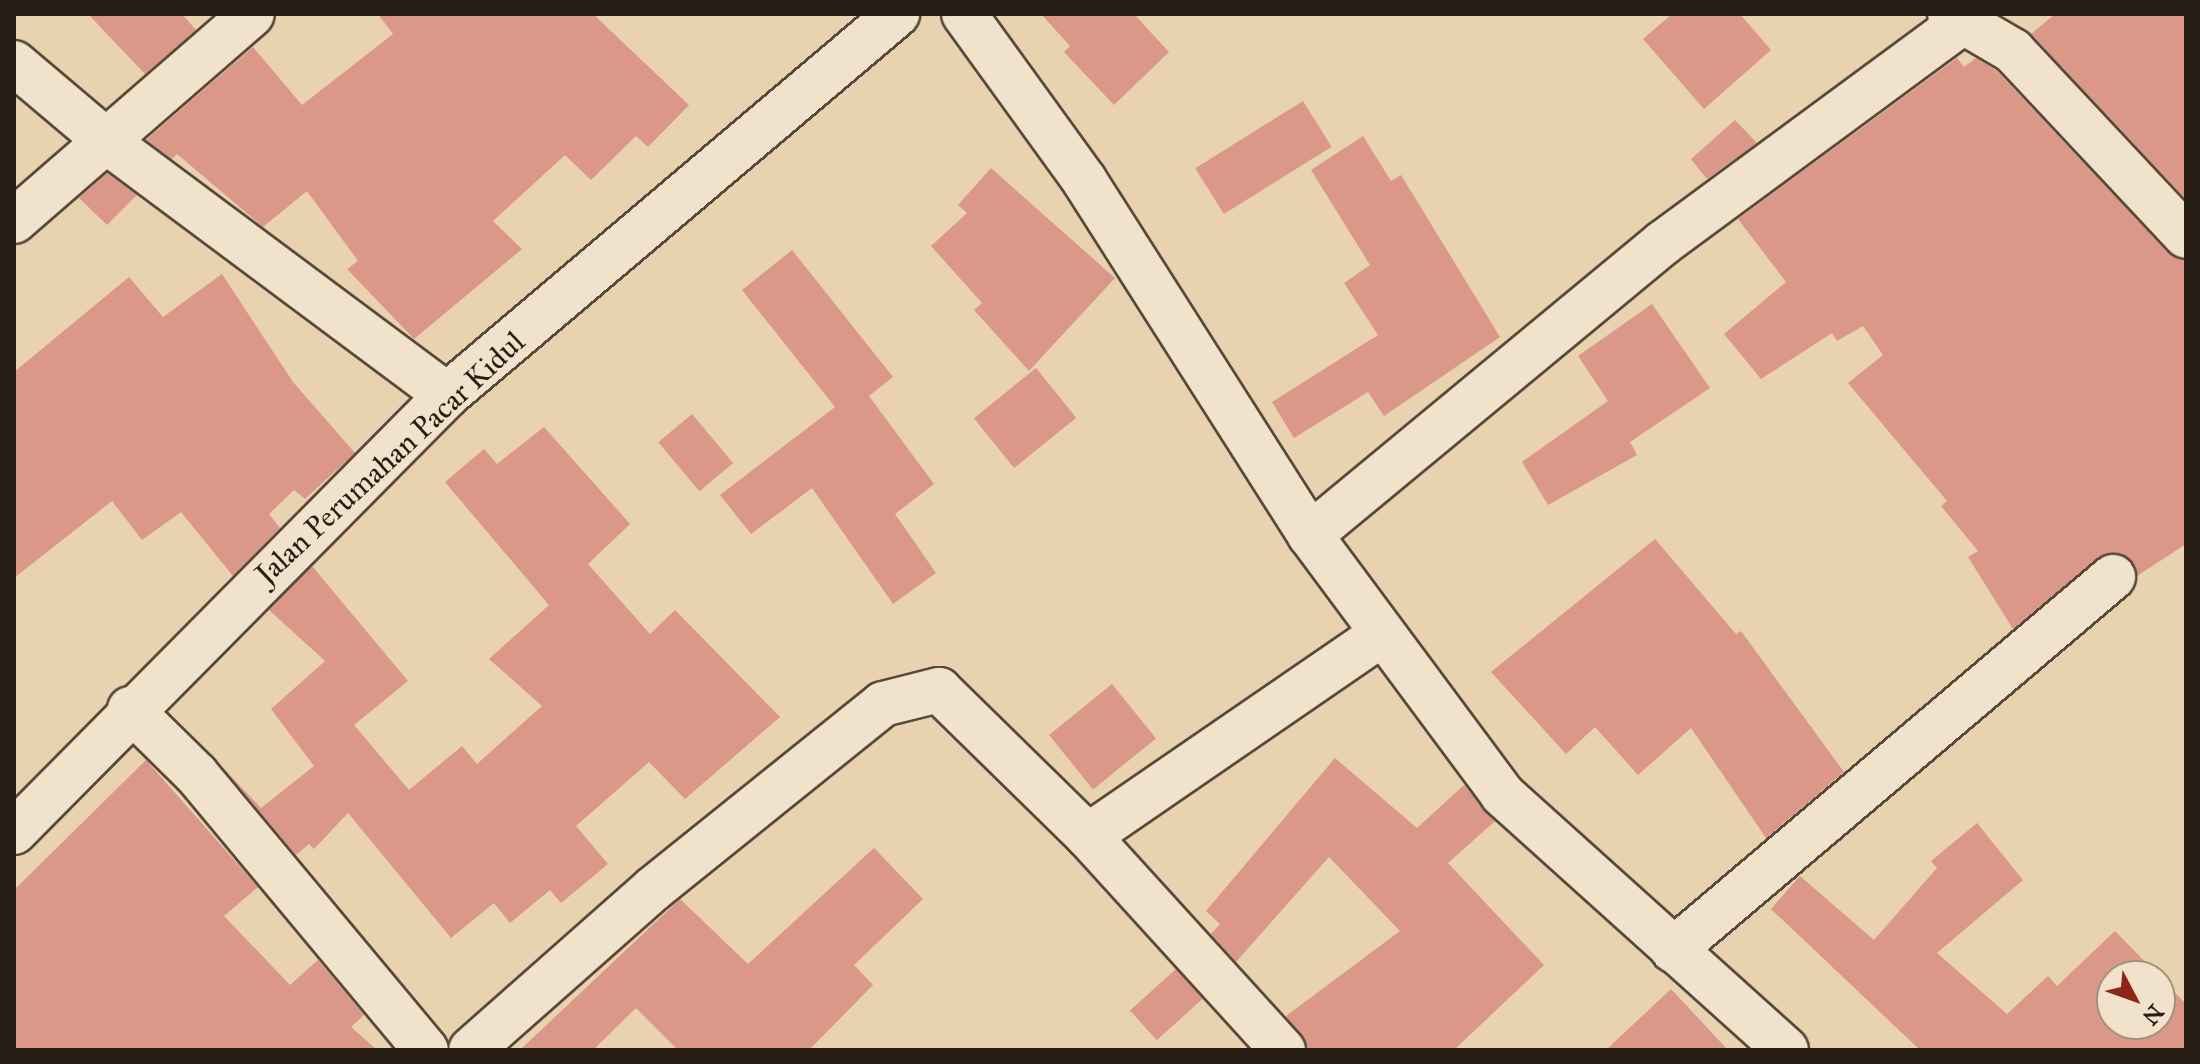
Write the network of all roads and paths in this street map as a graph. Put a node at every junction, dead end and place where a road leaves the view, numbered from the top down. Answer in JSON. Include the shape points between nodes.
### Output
{"nodes":[{"id":1,"x":252,"y":14,"type":"edge"},
{"id":2,"x":897,"y":14,"type":"edge"},
{"id":3,"x":964,"y":14,"type":"edge"},
{"id":4,"x":1958,"y":17,"type":"edge"},
{"id":5,"x":14,"y":63,"type":"edge"},
{"id":6,"x":110,"y":144,"type":"junction"},
{"id":7,"x":14,"y":221,"type":"edge"},
{"id":8,"x":2186,"y":236,"type":"edge"},
{"id":9,"x":447,"y":395,"type":"junction"},
{"id":10,"x":1310,"y":535,"type":"junction"},
{"id":11,"x":2113,"y":577,"type":"dead end"},
{"id":12,"x":1382,"y":634,"type":"junction"},
{"id":13,"x":130,"y":709,"type":"junction"},
{"id":14,"x":14,"y":832,"type":"edge"},
{"id":15,"x":1088,"y":836,"type":"junction"},
{"id":16,"x":1673,"y":950,"type":"junction"},
{"id":17,"x":426,"y":1050,"type":"edge"},
{"id":18,"x":471,"y":1050,"type":"edge"},
{"id":19,"x":1283,"y":1050,"type":"edge"},
{"id":20,"x":1786,"y":1050,"type":"edge"}],
"edges":[{"from":1,"to":6,"type":"street"},
{"from":2,"to":9,"type":"street","name":"Jalan Perumahan Pacar Kidul"},
{"from":3,"to":10,"type":"street","via":[[1084,180]]},
{"from":4,"to":8,"type":"street","via":[[2013,51]]},
{"from":4,"to":10,"type":"street","via":[[1663,243]]},
{"from":5,"to":6,"type":"street"},
{"from":6,"to":7,"type":"street"},
{"from":6,"to":9,"type":"street"},
{"from":9,"to":13,"type":"street","name":"Jalan Perumahan Pacar Kidul"},
{"from":10,"to":12,"type":"street"},
{"from":11,"to":16,"type":"street"},
{"from":12,"to":15,"type":"street"},
{"from":12,"to":16,"type":"street","via":[[1502,794]]},
{"from":13,"to":14,"type":"street","name":"Jalan Perumahan Pacar Kidul"},
{"from":13,"to":17,"type":"street","via":[[196,774]]},
{"from":15,"to":18,"type":"street","via":[[939,690],[912,692],[883,704],[653,889]]},
{"from":15,"to":19,"type":"street"},
{"from":16,"to":20,"type":"street"}]}
